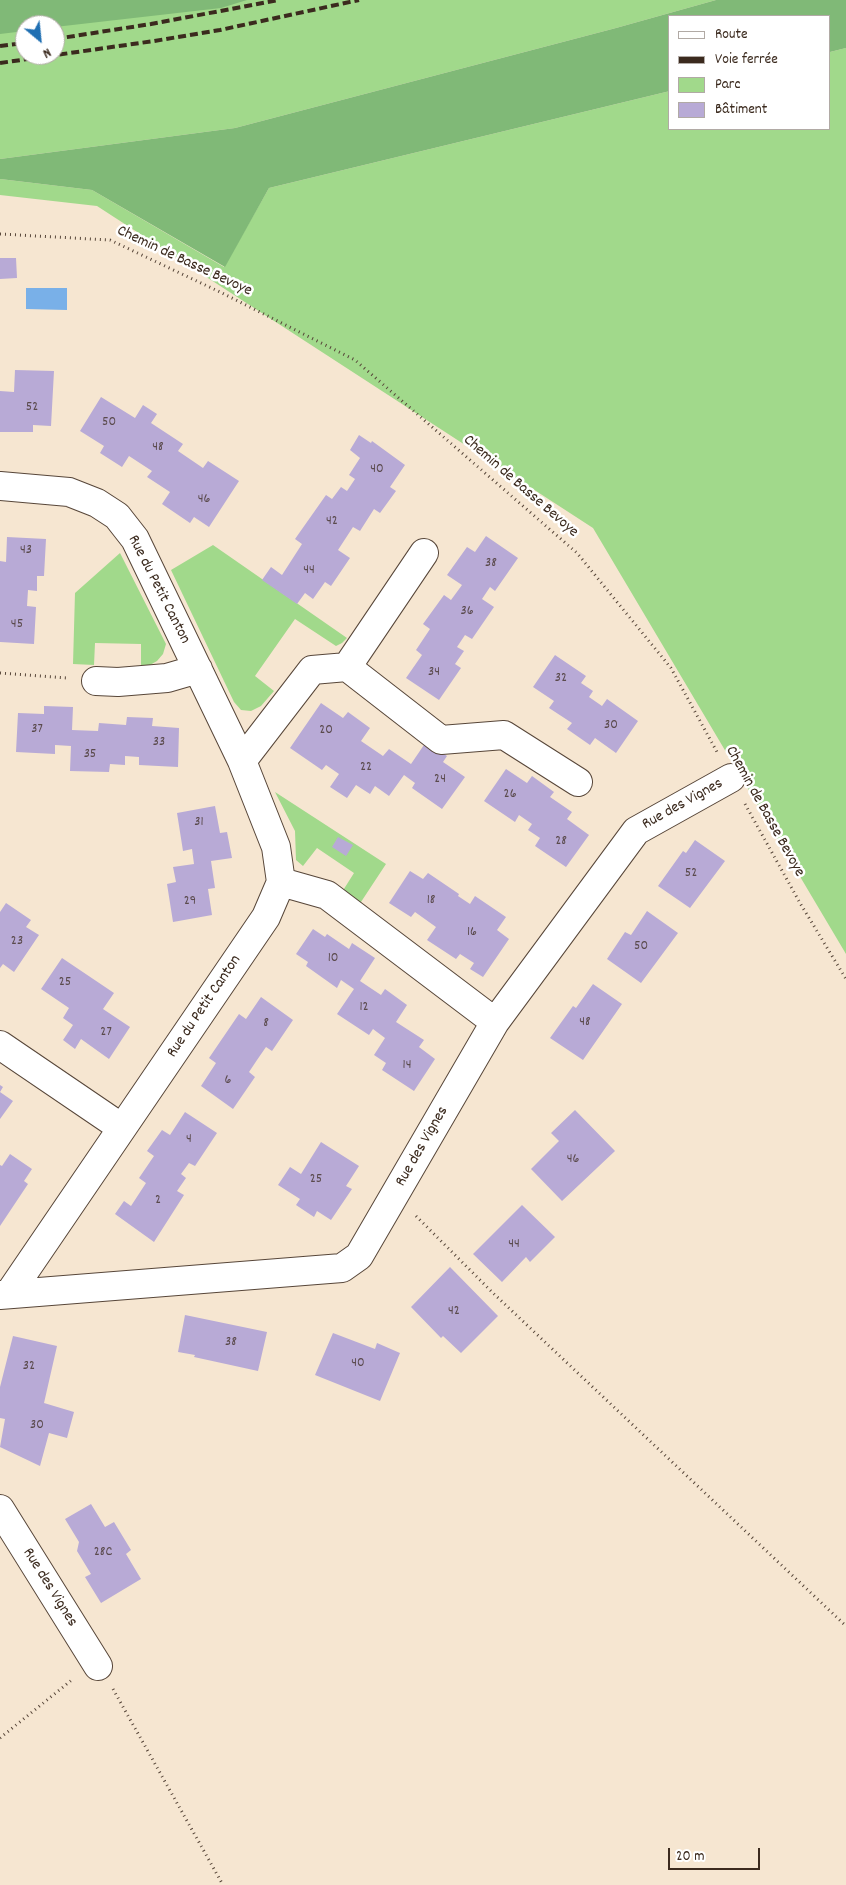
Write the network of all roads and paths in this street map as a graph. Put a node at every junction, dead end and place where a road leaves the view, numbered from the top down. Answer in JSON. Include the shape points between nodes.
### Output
{"nodes":[{"id":1,"x":0,"y":234,"type":"edge"},
{"id":2,"x":0,"y":486,"type":"edge"},
{"id":3,"x":424,"y":553,"type":"dead end"},
{"id":4,"x":347,"y":667,"type":"junction"},
{"id":5,"x":198,"y":669,"type":"junction"},
{"id":6,"x":0,"y":673,"type":"edge"},
{"id":7,"x":96,"y":681,"type":"joint"},
{"id":8,"x":242,"y":762,"type":"junction"},
{"id":9,"x":731,"y":778,"type":"junction"},
{"id":10,"x":578,"y":782,"type":"dead end"},
{"id":11,"x":281,"y":882,"type":"junction"},
{"id":12,"x":846,"y":979,"type":"edge"},
{"id":13,"x":496,"y":1022,"type":"junction"},
{"id":14,"x":0,"y":1045,"type":"edge"},
{"id":15,"x":122,"y":1128,"type":"junction"},
{"id":16,"x":396,"y":1195,"type":"junction"},
{"id":17,"x":4,"y":1294,"type":"edge"},
{"id":18,"x":0,"y":1509,"type":"edge"},
{"id":19,"x":846,"y":1626,"type":"edge"},
{"id":20,"x":98,"y":1666,"type":"junction"},
{"id":21,"x":0,"y":1738,"type":"edge"},
{"id":22,"x":223,"y":1885,"type":"edge"}],
"edges":[{"from":1,"to":9,"type":"path","name":"Chemin de Basse Bevoye","via":[[110,240],[355,360],[577,553],[671,668]]},
{"from":2,"to":5,"type":"street","name":"Rue du Petit Canton","via":[[68,492],[97,503],[117,516],[135,539]]},
{"from":3,"to":4,"type":"street"},
{"from":4,"to":8,"type":"street","via":[[312,670]]},
{"from":4,"to":10,"type":"street","via":[[441,740],[504,734]]},
{"from":5,"to":7,"type":"street","via":[[167,678]]},
{"from":5,"to":8,"type":"street","name":"Rue du Petit Canton"},
{"from":6,"to":7,"type":"path"},
{"from":8,"to":11,"type":"street","name":"Rue du Petit Canton","via":[[276,847]]},
{"from":9,"to":12,"type":"path","name":"Chemin de Basse Bevoye"},
{"from":9,"to":13,"type":"street","name":"Rue des Vignes","via":[[636,831]]},
{"from":11,"to":13,"type":"street","via":[[327,895]]},
{"from":11,"to":15,"type":"street","name":"Rue du Petit Canton","via":[[266,917]]},
{"from":13,"to":16,"type":"street","name":"Rue des Vignes"},
{"from":14,"to":15,"type":"street"},
{"from":15,"to":17,"type":"street","name":"Rue du Petit Canton"},
{"from":16,"to":17,"type":"street","name":"Rue des Vignes","via":[[359,1256],[342,1268]]},
{"from":16,"to":19,"type":"path","via":[[492,1293]]},
{"from":18,"to":20,"type":"street","name":"Rue des Vignes"},
{"from":20,"to":21,"type":"path","via":[[67,1683]]},
{"from":20,"to":22,"type":"path"}]}
